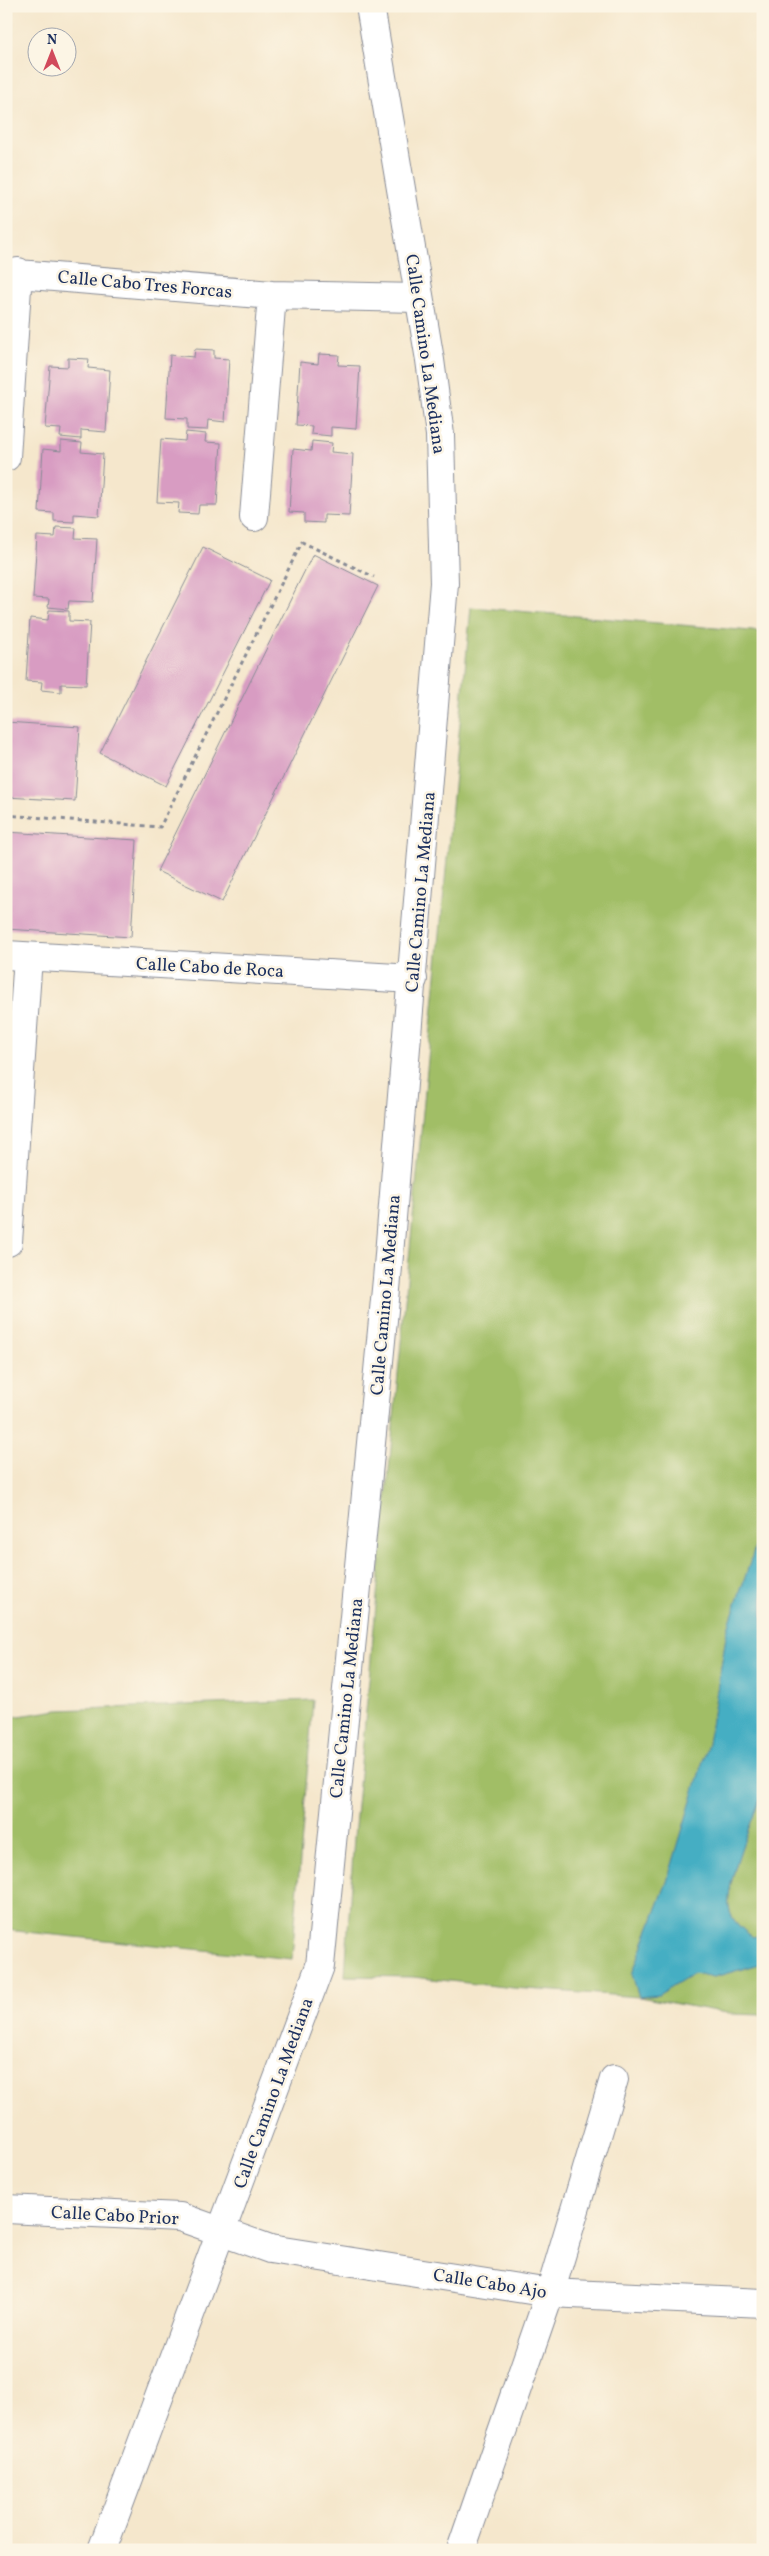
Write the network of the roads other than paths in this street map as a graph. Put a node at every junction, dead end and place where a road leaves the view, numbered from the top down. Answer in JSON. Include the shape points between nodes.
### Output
{"nodes":[{"id":1,"x":370,"y":6,"type":"edge"},
{"id":2,"x":12,"y":273,"type":"edge"},
{"id":3,"x":272,"y":295,"type":"junction"},
{"id":4,"x":419,"y":298,"type":"junction"},
{"id":5,"x":6,"y":457,"type":"edge"},
{"id":6,"x":254,"y":517,"type":"dead end"},
{"id":7,"x":17,"y":956,"type":"edge"},
{"id":8,"x":413,"y":979,"type":"junction"},
{"id":9,"x":8,"y":1242,"type":"dead end"},
{"id":10,"x":614,"y":2079,"type":"dead end"},
{"id":11,"x":6,"y":2209,"type":"edge"},
{"id":12,"x":222,"y":2231,"type":"junction"},
{"id":13,"x":550,"y":2293,"type":"junction"},
{"id":14,"x":763,"y":2303,"type":"edge"},
{"id":15,"x":102,"y":2550,"type":"edge"},
{"id":16,"x":461,"y":2550,"type":"edge"}],
"edges":[{"from":1,"to":4,"type":"street","name":"Calle Camino La Mediana"},
{"from":2,"to":3,"type":"street","name":"Calle Cabo Tres Forcas"},
{"from":2,"to":5,"type":"street","name":"Calle Cabo Tres Forcas"},
{"from":3,"to":4,"type":"street","name":"Calle Cabo Tres Forcas"},
{"from":3,"to":6,"type":"street"},
{"from":4,"to":8,"type":"street","name":"Calle Camino La Mediana","via":[[440,435],[444,583]]},
{"from":7,"to":8,"type":"street","name":"Calle Cabo de Roca"},
{"from":7,"to":9,"type":"street"},
{"from":8,"to":12,"type":"street","name":"Calle Camino La Mediana","via":[[320,1966]]},
{"from":10,"to":13,"type":"street"},
{"from":11,"to":12,"type":"street","name":"Calle Cabo Prior","via":[[180,2217]]},
{"from":12,"to":13,"type":"street","name":"Calle Cabo Ajo","via":[[270,2249]]},
{"from":12,"to":15,"type":"street","name":"Calle Camino La Mediana"},
{"from":13,"to":14,"type":"street","name":"Calle Cabo Ajo"},
{"from":13,"to":16,"type":"street"}]}
